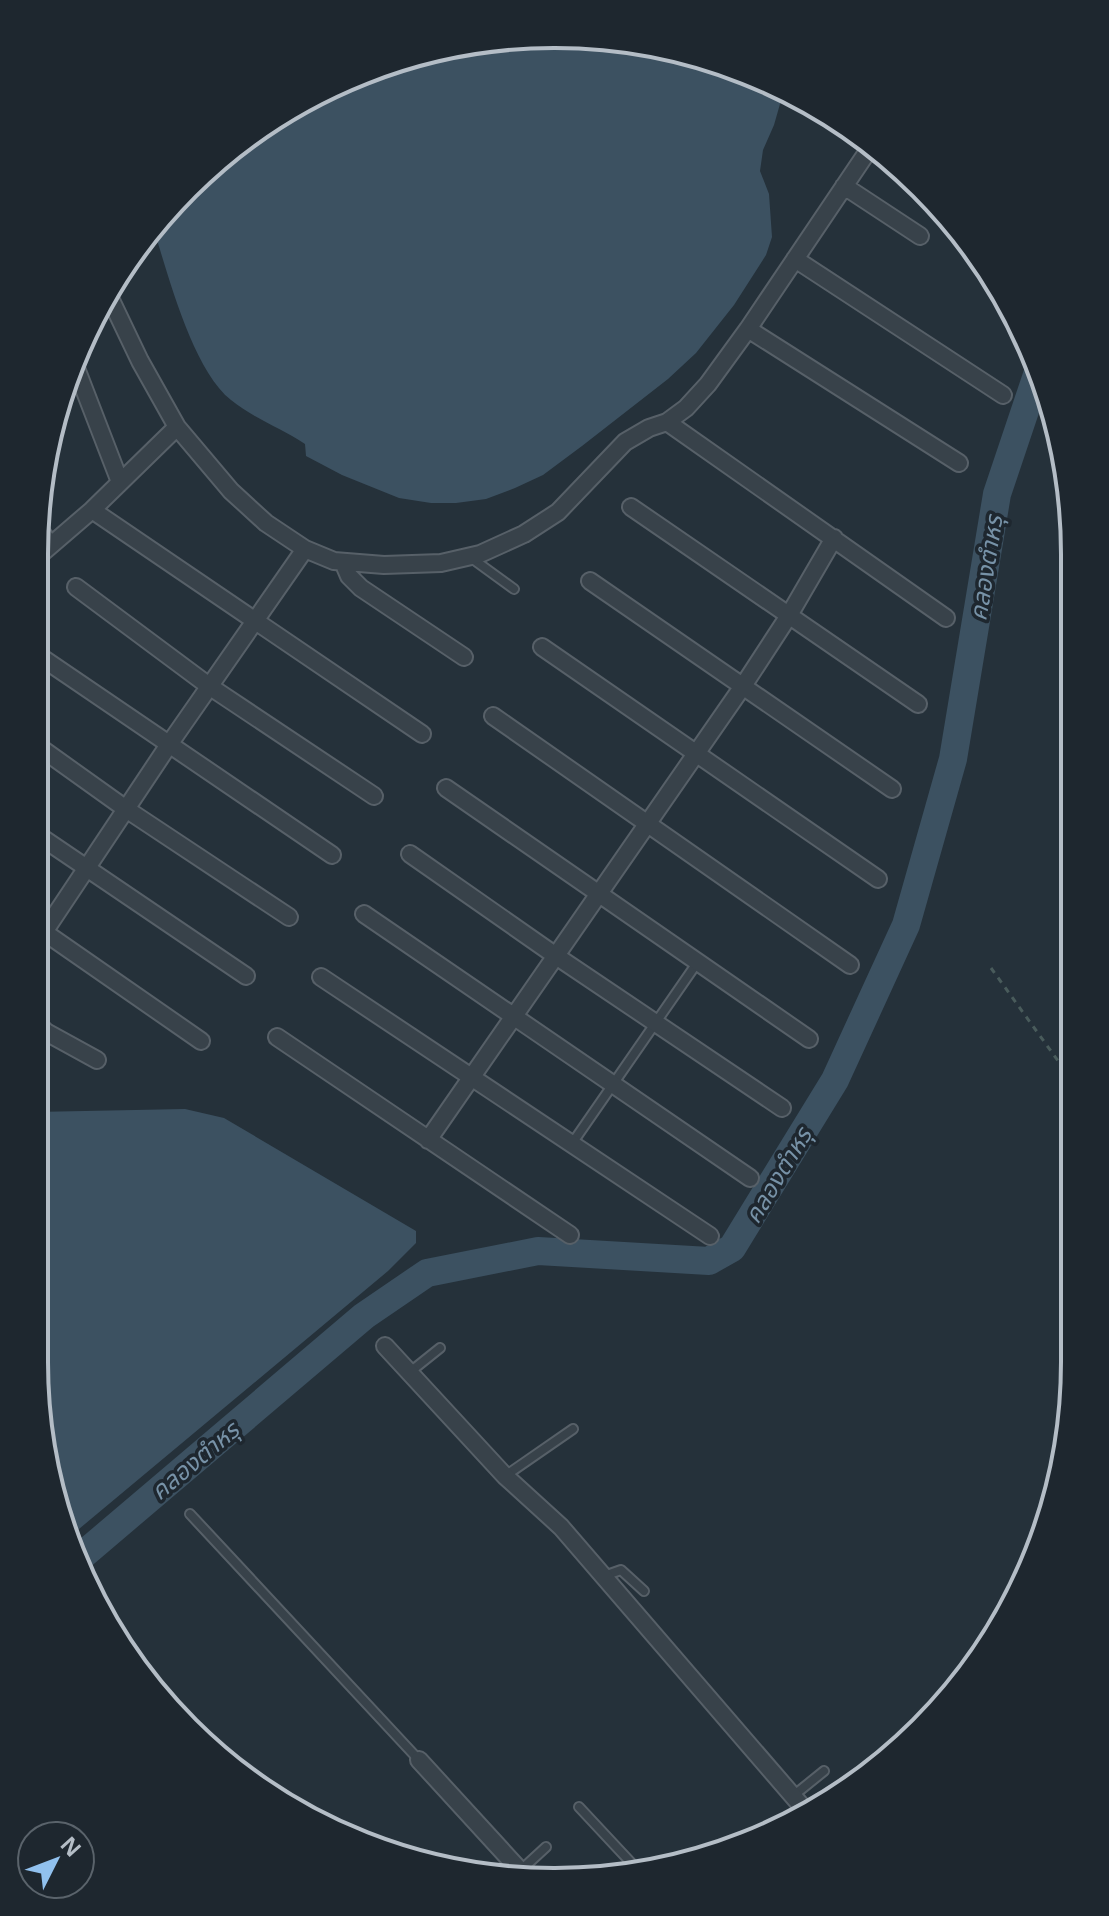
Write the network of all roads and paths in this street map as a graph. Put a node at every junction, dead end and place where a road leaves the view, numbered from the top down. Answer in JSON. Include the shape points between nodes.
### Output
{"nodes":[{"id":1,"x":865,"y":155,"type":"edge"},
{"id":2,"x":844,"y":186,"type":"junction"},
{"id":3,"x":920,"y":236,"type":"dead end"},
{"id":4,"x":795,"y":259,"type":"junction"},
{"id":5,"x":114,"y":306,"type":"edge"},
{"id":6,"x":748,"y":329,"type":"junction"},
{"id":7,"x":80,"y":379,"type":"edge"},
{"id":8,"x":1003,"y":395,"type":"dead end"},
{"id":9,"x":667,"y":422,"type":"junction"},
{"id":10,"x":177,"y":427,"type":"junction"},
{"id":11,"x":959,"y":463,"type":"dead end"},
{"id":12,"x":120,"y":482,"type":"junction"},
{"id":13,"x":631,"y":507,"type":"dead end"},
{"id":14,"x":92,"y":510,"type":"junction"},
{"id":15,"x":834,"y":538,"type":"junction"},
{"id":16,"x":50,"y":545,"type":"edge"},
{"id":17,"x":305,"y":549,"type":"junction"},
{"id":18,"x":469,"y":556,"type":"junction"},
{"id":19,"x":343,"y":562,"type":"junction"},
{"id":20,"x":590,"y":581,"type":"dead end"},
{"id":21,"x":76,"y":587,"type":"dead end"},
{"id":22,"x":514,"y":589,"type":"dead end"},
{"id":23,"x":788,"y":617,"type":"junction"},
{"id":24,"x":946,"y":618,"type":"dead end"},
{"id":25,"x":256,"y":622,"type":"junction"},
{"id":26,"x":542,"y":647,"type":"dead end"},
{"id":27,"x":464,"y":657,"type":"dead end"},
{"id":28,"x":48,"y":662,"type":"edge"},
{"id":29,"x":209,"y":686,"type":"junction"},
{"id":30,"x":743,"y":686,"type":"junction"},
{"id":31,"x":918,"y":704,"type":"dead end"},
{"id":32,"x":493,"y":716,"type":"dead end"},
{"id":33,"x":422,"y":734,"type":"dead end"},
{"id":34,"x":170,"y":743,"type":"junction"},
{"id":35,"x":48,"y":753,"type":"edge"},
{"id":36,"x":697,"y":753,"type":"junction"},
{"id":37,"x":446,"y":788,"type":"dead end"},
{"id":38,"x":892,"y":789,"type":"dead end"},
{"id":39,"x":374,"y":796,"type":"dead end"},
{"id":40,"x":126,"y":809,"type":"junction"},
{"id":41,"x":648,"y":824,"type":"junction"},
{"id":42,"x":48,"y":842,"type":"edge"},
{"id":43,"x":410,"y":854,"type":"dead end"},
{"id":44,"x":332,"y":855,"type":"dead end"},
{"id":45,"x":87,"y":869,"type":"junction"},
{"id":46,"x":878,"y":879,"type":"dead end"},
{"id":47,"x":600,"y":893,"type":"junction"},
{"id":48,"x":364,"y":914,"type":"dead end"},
{"id":49,"x":289,"y":917,"type":"dead end"},
{"id":50,"x":48,"y":926,"type":"edge"},
{"id":51,"x":48,"y":935,"type":"edge"},
{"id":52,"x":556,"y":956,"type":"junction"},
{"id":53,"x":698,"y":962,"type":"junction"},
{"id":54,"x":850,"y":965,"type":"dead end"},
{"id":55,"x":991,"y":968,"type":"dead end"},
{"id":56,"x":246,"y":976,"type":"dead end"},
{"id":57,"x":321,"y":977,"type":"dead end"},
{"id":58,"x":513,"y":1018,"type":"junction"},
{"id":59,"x":656,"y":1023,"type":"junction"},
{"id":60,"x":48,"y":1033,"type":"edge"},
{"id":61,"x":277,"y":1037,"type":"dead end"},
{"id":62,"x":809,"y":1039,"type":"dead end"},
{"id":63,"x":201,"y":1041,"type":"dead end"},
{"id":64,"x":97,"y":1060,"type":"dead end"},
{"id":65,"x":1061,"y":1065,"type":"edge"},
{"id":66,"x":471,"y":1079,"type":"junction"},
{"id":67,"x":613,"y":1085,"type":"junction"},
{"id":68,"x":782,"y":1108,"type":"dead end"},
{"id":69,"x":428,"y":1140,"type":"junction"},
{"id":70,"x":571,"y":1145,"type":"junction"},
{"id":71,"x":750,"y":1178,"type":"dead end"},
{"id":72,"x":570,"y":1235,"type":"dead end"},
{"id":73,"x":710,"y":1236,"type":"dead end"},
{"id":74,"x":385,"y":1346,"type":"dead end"},
{"id":75,"x":440,"y":1348,"type":"dead end"},
{"id":76,"x":409,"y":1372,"type":"junction"},
{"id":77,"x":573,"y":1429,"type":"dead end"},
{"id":78,"x":505,"y":1476,"type":"junction"},
{"id":79,"x":190,"y":1514,"type":"dead end"},
{"id":80,"x":604,"y":1576,"type":"junction"},
{"id":81,"x":644,"y":1591,"type":"dead end"},
{"id":82,"x":419,"y":1760,"type":"joint"},
{"id":83,"x":824,"y":1771,"type":"dead end"},
{"id":84,"x":793,"y":1796,"type":"junction"},
{"id":85,"x":800,"y":1804,"type":"edge"},
{"id":86,"x":579,"y":1807,"type":"dead end"},
{"id":87,"x":546,"y":1847,"type":"dead end"},
{"id":88,"x":631,"y":1862,"type":"edge"},
{"id":89,"x":516,"y":1867,"type":"edge"},
{"id":90,"x":530,"y":1867,"type":"edge"}],
"edges":[{"from":1,"to":2,"type":"street"},
{"from":2,"to":3,"type":"street"},
{"from":2,"to":4,"type":"street"},
{"from":4,"to":6,"type":"street"},
{"from":4,"to":8,"type":"street"},
{"from":5,"to":10,"type":"street"},
{"from":6,"to":9,"type":"street","via":[[708,384]]},
{"from":6,"to":11,"type":"street"},
{"from":7,"to":12,"type":"street"},
{"from":9,"to":15,"type":"street"},
{"from":9,"to":18,"type":"street","via":[[625,442],[558,512],[524,534]]},
{"from":10,"to":12,"type":"street"},
{"from":10,"to":17,"type":"street","via":[[231,491]]},
{"from":12,"to":14,"type":"street"},
{"from":13,"to":23,"type":"street"},
{"from":14,"to":16,"type":"street"},
{"from":14,"to":25,"type":"street"},
{"from":15,"to":23,"type":"street"},
{"from":15,"to":24,"type":"street"},
{"from":17,"to":19,"type":"street"},
{"from":17,"to":25,"type":"street"},
{"from":18,"to":19,"type":"street","via":[[441,563]]},
{"from":18,"to":22,"type":"lane"},
{"from":19,"to":27,"type":"street","via":[[361,588]]},
{"from":20,"to":30,"type":"street"},
{"from":21,"to":29,"type":"street"},
{"from":23,"to":30,"type":"street"},
{"from":23,"to":31,"type":"street"},
{"from":25,"to":29,"type":"street"},
{"from":25,"to":33,"type":"street"},
{"from":26,"to":36,"type":"street"},
{"from":28,"to":34,"type":"street"},
{"from":29,"to":34,"type":"street"},
{"from":29,"to":39,"type":"street"},
{"from":30,"to":36,"type":"street"},
{"from":30,"to":38,"type":"street"},
{"from":32,"to":41,"type":"street"},
{"from":34,"to":40,"type":"street"},
{"from":34,"to":44,"type":"street"},
{"from":35,"to":40,"type":"street"},
{"from":36,"to":41,"type":"street"},
{"from":36,"to":46,"type":"street"},
{"from":37,"to":47,"type":"street"},
{"from":40,"to":45,"type":"street"},
{"from":40,"to":49,"type":"street"},
{"from":41,"to":47,"type":"street"},
{"from":41,"to":54,"type":"street"},
{"from":42,"to":45,"type":"street"},
{"from":43,"to":52,"type":"street"},
{"from":45,"to":50,"type":"street"},
{"from":45,"to":56,"type":"street"},
{"from":47,"to":52,"type":"street"},
{"from":47,"to":53,"type":"street"},
{"from":48,"to":58,"type":"street"},
{"from":51,"to":63,"type":"street"},
{"from":52,"to":58,"type":"street"},
{"from":52,"to":59,"type":"street"},
{"from":53,"to":59,"type":"lane"},
{"from":53,"to":62,"type":"street"},
{"from":55,"to":65,"type":"path"},
{"from":57,"to":66,"type":"street"},
{"from":58,"to":66,"type":"street"},
{"from":58,"to":67,"type":"street"},
{"from":59,"to":67,"type":"lane"},
{"from":59,"to":68,"type":"street"},
{"from":60,"to":64,"type":"street"},
{"from":61,"to":69,"type":"street"},
{"from":66,"to":69,"type":"street"},
{"from":66,"to":70,"type":"street"},
{"from":67,"to":70,"type":"lane"},
{"from":67,"to":71,"type":"street"},
{"from":69,"to":72,"type":"street"},
{"from":70,"to":73,"type":"street"},
{"from":74,"to":76,"type":"street"},
{"from":75,"to":76,"type":"lane"},
{"from":76,"to":78,"type":"street"},
{"from":77,"to":78,"type":"lane"},
{"from":78,"to":80,"type":"street"},
{"from":79,"to":82,"type":"lane"},
{"from":80,"to":81,"type":"lane","via":[[621,1570]]},
{"from":80,"to":84,"type":"street"},
{"from":82,"to":89,"type":"street"},
{"from":83,"to":84,"type":"lane"},
{"from":84,"to":85,"type":"street"},
{"from":86,"to":88,"type":"lane"},
{"from":87,"to":90,"type":"lane"}]}
